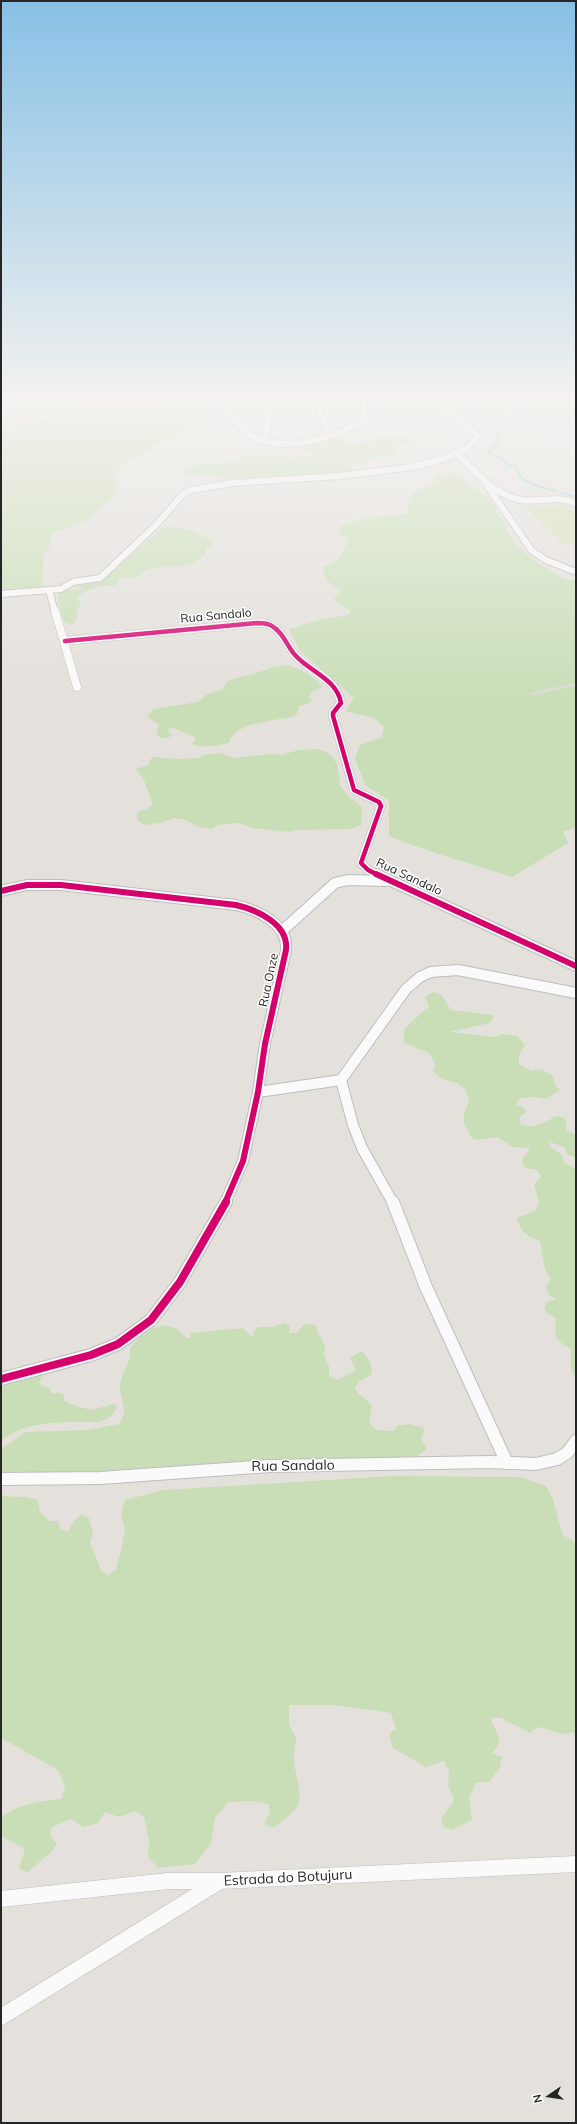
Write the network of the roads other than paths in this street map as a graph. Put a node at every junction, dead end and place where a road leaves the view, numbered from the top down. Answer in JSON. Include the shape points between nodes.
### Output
{"nodes":[{"id":1,"x":178,"y":500,"type":"edge"},
{"id":2,"x":497,"y":500,"type":"edge"},
{"id":3,"x":566,"y":500,"type":"edge"},
{"id":4,"x":576,"y":504,"type":"edge"},
{"id":5,"x":576,"y":572,"type":"edge"},
{"id":6,"x":49,"y":590,"type":"junction"},
{"id":7,"x":1,"y":594,"type":"edge"},
{"id":8,"x":65,"y":641,"type":"junction"},
{"id":9,"x":77,"y":687,"type":"dead end"},
{"id":10,"x":390,"y":881,"type":"junction"},
{"id":11,"x":1,"y":891,"type":"edge"},
{"id":12,"x":282,"y":931,"type":"junction"},
{"id":13,"x":576,"y":966,"type":"edge"},
{"id":14,"x":576,"y":993,"type":"edge"},
{"id":15,"x":341,"y":1080,"type":"junction"},
{"id":16,"x":258,"y":1092,"type":"junction"},
{"id":17,"x":1,"y":1379,"type":"edge"},
{"id":18,"x":576,"y":1441,"type":"edge"},
{"id":19,"x":507,"y":1463,"type":"junction"},
{"id":20,"x":1,"y":1479,"type":"edge"},
{"id":21,"x":576,"y":1864,"type":"edge"},
{"id":22,"x":220,"y":1881,"type":"junction"},
{"id":23,"x":1,"y":1899,"type":"edge"},
{"id":24,"x":1,"y":2018,"type":"edge"}],
"edges":[{"from":1,"to":6,"type":"street","via":[[156,525],[103,576],[94,580],[73,582],[65,588]]},
{"from":2,"to":5,"type":"street","via":[[532,551],[546,560]]},
{"from":3,"to":4,"type":"street"},
{"from":6,"to":7,"type":"street"},
{"from":6,"to":8,"type":"street"},
{"from":8,"to":9,"type":"street"},
{"from":8,"to":10,"type":"street","name":"Rua Sandalo","via":[[257,623],[277,630],[297,657],[323,677],[341,700],[333,716],[352,784],[358,794],[379,802],[381,806],[361,863],[368,870]]},
{"from":10,"to":12,"type":"street","via":[[348,880],[335,883]]},
{"from":10,"to":13,"type":"street","name":"Rua Sandalo"},
{"from":11,"to":12,"type":"street","via":[[27,885],[50,884],[220,903],[253,910]]},
{"from":12,"to":16,"type":"street","name":"Rua Onze","via":[[286,950],[265,1044]]},
{"from":14,"to":15,"type":"street","via":[[458,970],[431,972],[420,977],[406,989]]},
{"from":15,"to":16,"type":"street"},
{"from":15,"to":19,"type":"street","via":[[362,1148],[389,1193],[426,1287]]},
{"from":16,"to":17,"type":"street","name":"Rua Onze","via":[[243,1161],[222,1211],[180,1282],[151,1320],[118,1344],[91,1355]]},
{"from":18,"to":19,"type":"street","name":"Rua Sandalo","via":[[567,1453],[557,1460],[536,1464]]},
{"from":19,"to":20,"type":"street","name":"Rua Sandalo","via":[[270,1466],[100,1478]]},
{"from":21,"to":22,"type":"street","name":"Estrada do Botujuru"},
{"from":22,"to":23,"type":"street","name":"Estrada do Botujuru","via":[[168,1881]]},
{"from":22,"to":24,"type":"street"}]}
